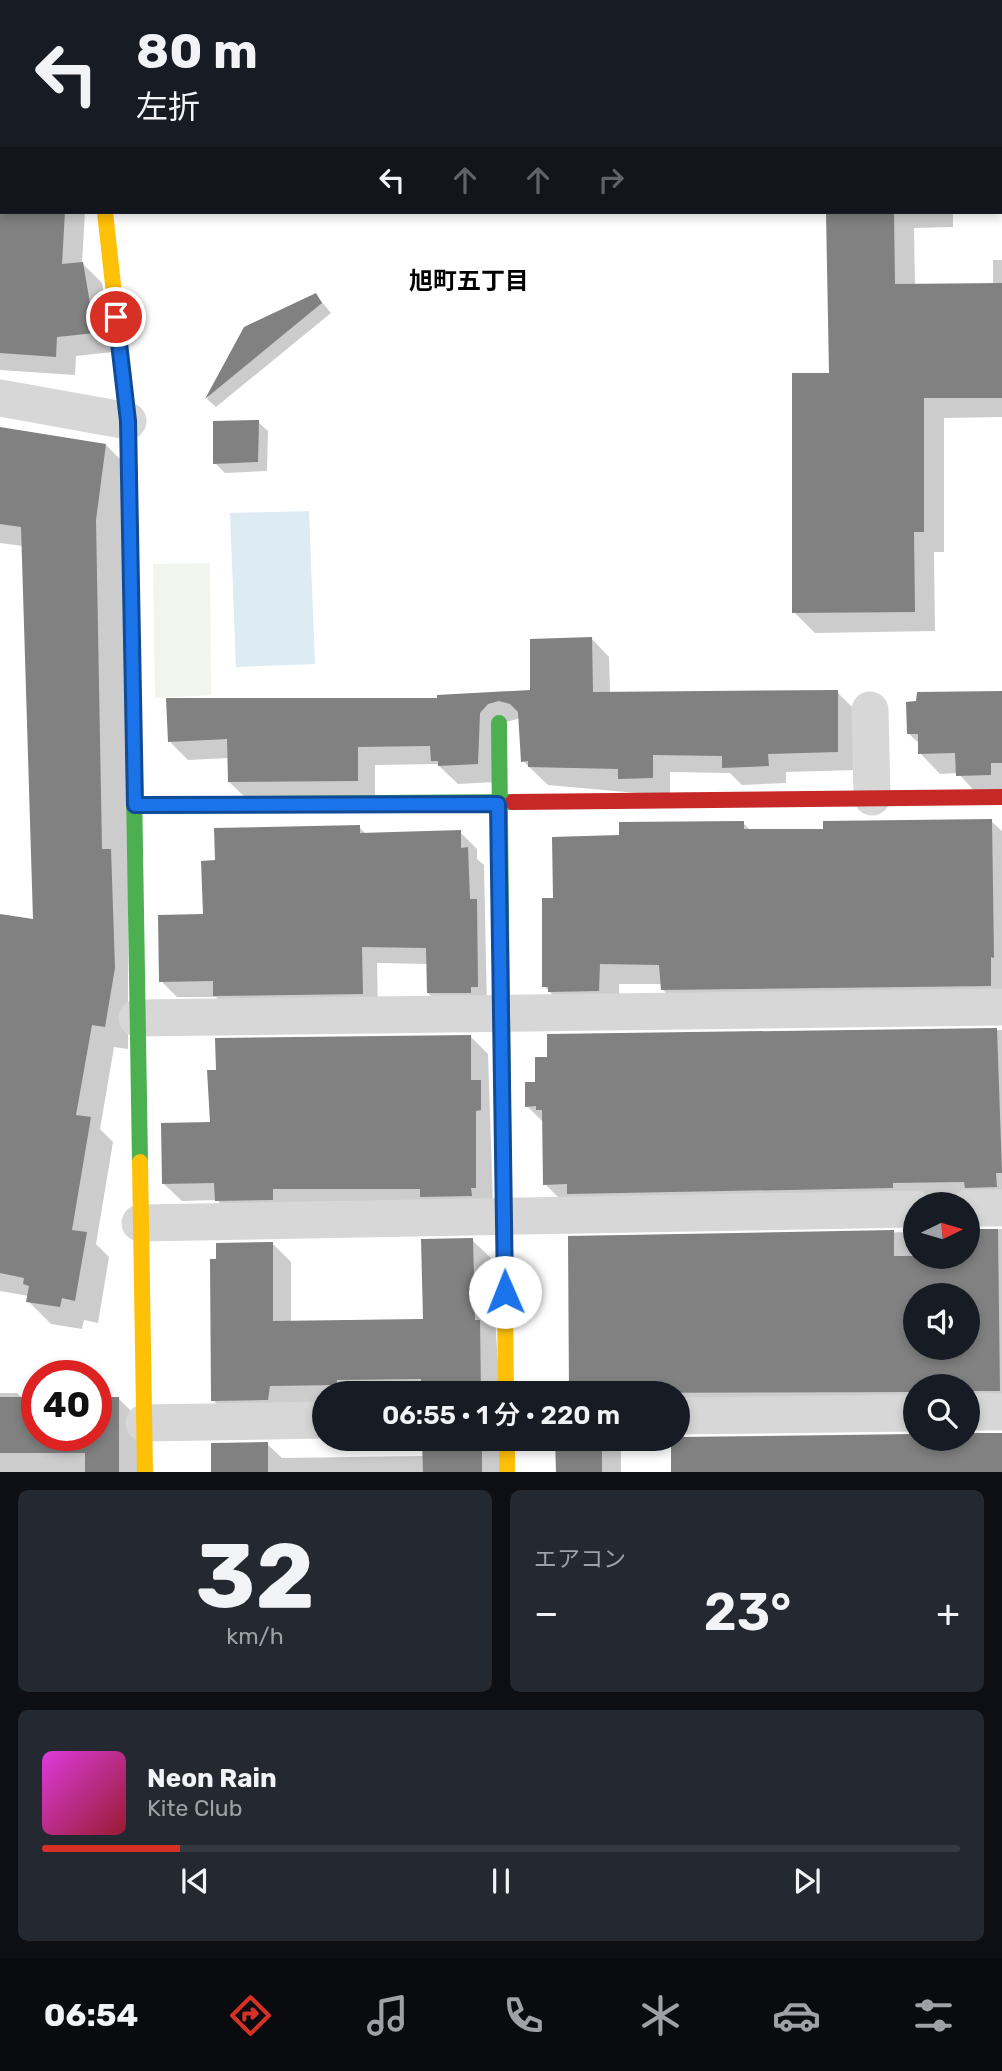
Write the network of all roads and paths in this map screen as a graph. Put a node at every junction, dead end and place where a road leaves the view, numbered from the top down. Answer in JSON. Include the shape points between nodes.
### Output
{"nodes":[{"id":1,"x":105,"y":214,"type":"edge"},
{"id":2,"x":0,"y":398,"type":"edge"},
{"id":3,"x":128,"y":421,"type":"junction"},
{"id":4,"x":870,"y":710,"type":"dead end"},
{"id":5,"x":499,"y":723,"type":"dead end"},
{"id":6,"x":872,"y":797,"type":"junction"},
{"id":7,"x":1002,"y":797,"type":"edge"},
{"id":8,"x":498,"y":804,"type":"junction"},
{"id":9,"x":135,"y":805,"type":"junction"},
{"id":10,"x":1002,"y":1007,"type":"edge"},
{"id":11,"x":502,"y":1013,"type":"junction"},
{"id":12,"x":136,"y":1018,"type":"junction"},
{"id":13,"x":980,"y":1208,"type":"edge"},
{"id":14,"x":1002,"y":1208,"type":"edge"},
{"id":15,"x":903,"y":1209,"type":"edge"},
{"id":16,"x":503,"y":1216,"type":"junction"},
{"id":17,"x":140,"y":1223,"type":"junction"},
{"id":18,"x":506,"y":1381,"type":"edge"},
{"id":19,"x":980,"y":1412,"type":"edge"},
{"id":20,"x":1002,"y":1412,"type":"edge"},
{"id":21,"x":903,"y":1413,"type":"edge"},
{"id":22,"x":690,"y":1416,"type":"edge"},
{"id":23,"x":312,"y":1420,"type":"edge"},
{"id":24,"x":144,"y":1423,"type":"junction"},
{"id":25,"x":507,"y":1451,"type":"edge"},
{"id":26,"x":145,"y":1472,"type":"edge"},
{"id":27,"x":507,"y":1472,"type":"edge"}],
"edges":[{"from":1,"to":3,"type":"street"},
{"from":2,"to":3,"type":"street"},
{"from":3,"to":9,"type":"street"},
{"from":4,"to":6,"type":"street"},
{"from":5,"to":8,"type":"street"},
{"from":6,"to":7,"type":"street"},
{"from":6,"to":8,"type":"street"},
{"from":8,"to":9,"type":"street"},
{"from":8,"to":11,"type":"street"},
{"from":9,"to":12,"type":"street"},
{"from":10,"to":11,"type":"street"},
{"from":11,"to":12,"type":"street"},
{"from":11,"to":16,"type":"street"},
{"from":12,"to":17,"type":"street"},
{"from":13,"to":14,"type":"street"},
{"from":15,"to":16,"type":"street"},
{"from":16,"to":17,"type":"street"},
{"from":16,"to":18,"type":"street"},
{"from":17,"to":24,"type":"street"},
{"from":19,"to":20,"type":"street"},
{"from":21,"to":22,"type":"street"},
{"from":23,"to":24,"type":"street"},
{"from":24,"to":26,"type":"street"},
{"from":25,"to":27,"type":"street"}]}
